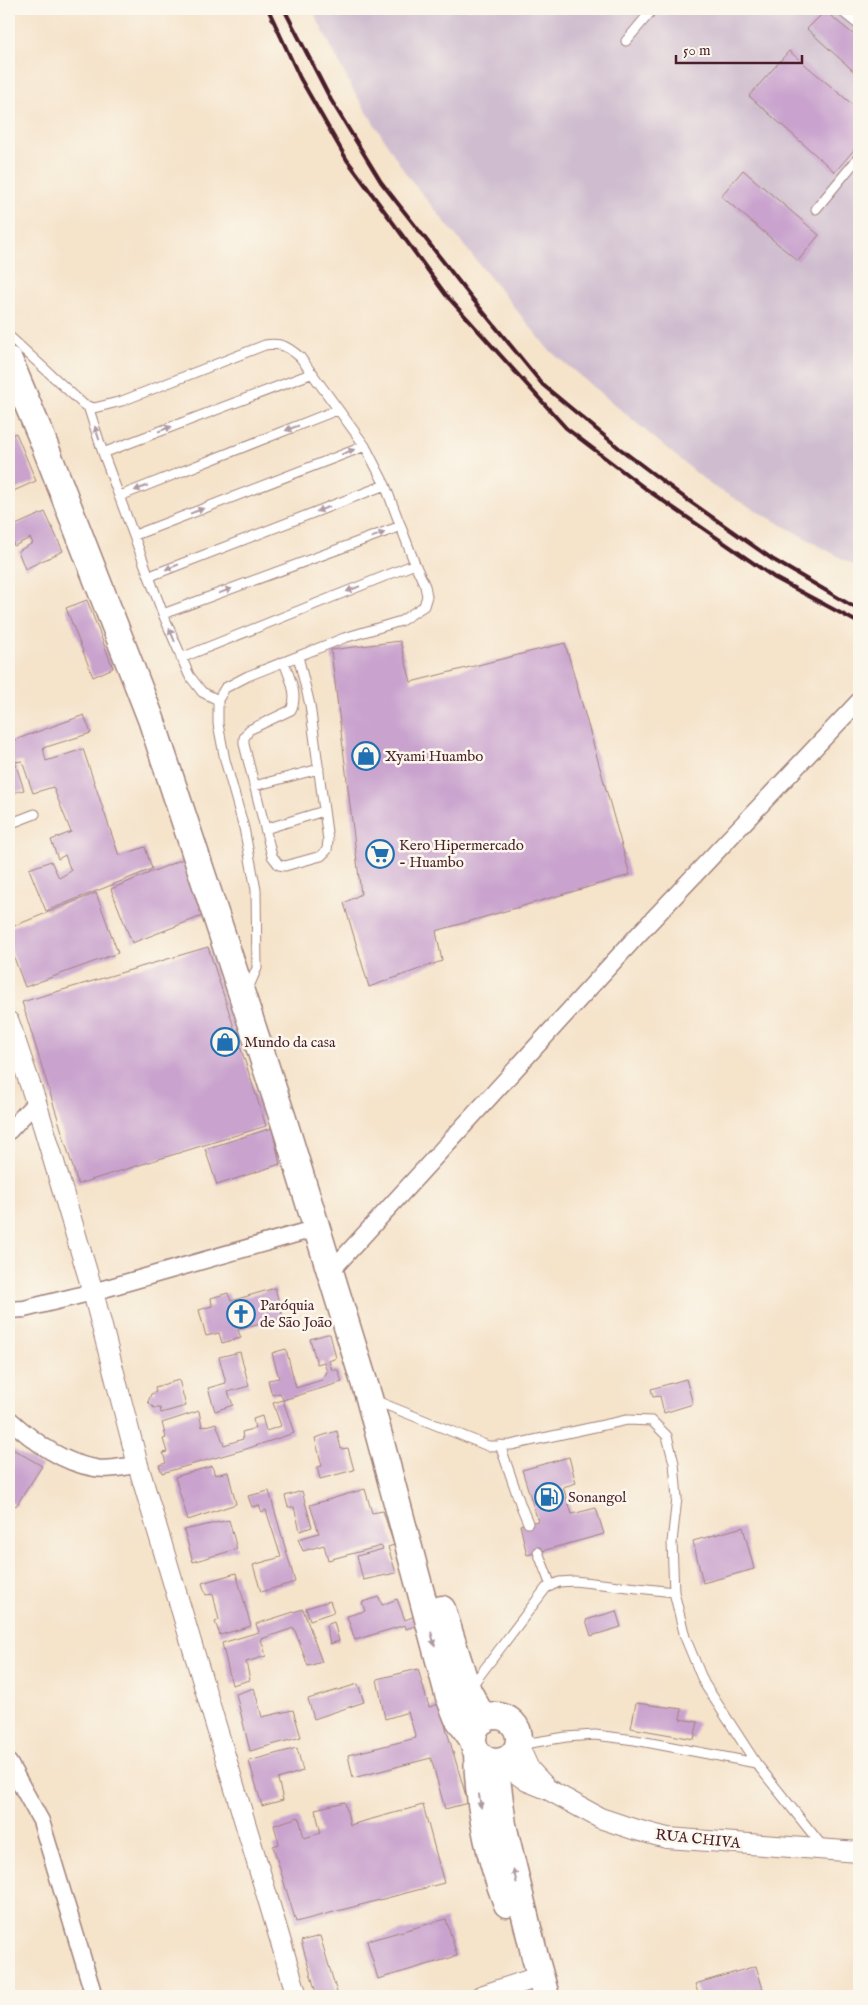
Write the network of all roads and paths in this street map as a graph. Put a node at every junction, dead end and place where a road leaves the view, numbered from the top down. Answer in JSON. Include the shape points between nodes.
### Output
{"nodes":[{"id":1,"x":653,"y":9,"type":"edge"},
{"id":2,"x":839,"y":9,"type":"edge"},
{"id":3,"x":859,"y":25,"type":"edge"},
{"id":4,"x":626,"y":41,"type":"dead end"},
{"id":5,"x":859,"y":157,"type":"edge"},
{"id":6,"x":816,"y":209,"type":"dead end"},
{"id":7,"x":9,"y":336,"type":"edge"},
{"id":8,"x":9,"y":360,"type":"edge"},
{"id":9,"x":313,"y":374,"type":"junction"},
{"id":10,"x":88,"y":406,"type":"junction"},
{"id":11,"x":337,"y":410,"type":"junction"},
{"id":12,"x":365,"y":446,"type":"junction"},
{"id":13,"x":103,"y":453,"type":"junction"},
{"id":14,"x":385,"y":485,"type":"junction"},
{"id":15,"x":120,"y":496,"type":"junction"},
{"id":16,"x":401,"y":526,"type":"junction"},
{"id":17,"x":135,"y":534,"type":"junction"},
{"id":18,"x":415,"y":564,"type":"junction"},
{"id":19,"x":150,"y":576,"type":"junction"},
{"id":20,"x":163,"y":614,"type":"junction"},
{"id":21,"x":298,"y":656,"type":"junction"},
{"id":22,"x":181,"y":658,"type":"junction"},
{"id":23,"x":284,"y":662,"type":"junction"},
{"id":24,"x":218,"y":700,"type":"junction"},
{"id":25,"x":859,"y":701,"type":"edge"},
{"id":26,"x":319,"y":769,"type":"junction"},
{"id":27,"x":254,"y":786,"type":"junction"},
{"id":28,"x":324,"y":811,"type":"junction"},
{"id":29,"x":35,"y":814,"type":"dead end"},
{"id":30,"x":9,"y":824,"type":"edge"},
{"id":31,"x":266,"y":829,"type":"junction"},
{"id":32,"x":243,"y":1000,"type":"junction"},
{"id":33,"x":9,"y":1022,"type":"edge"},
{"id":34,"x":36,"y":1102,"type":"junction"},
{"id":35,"x":9,"y":1131,"type":"edge"},
{"id":36,"x":317,"y":1228,"type":"junction"},
{"id":37,"x":331,"y":1271,"type":"junction"},
{"id":38,"x":93,"y":1292,"type":"junction"},
{"id":39,"x":17,"y":1310,"type":"edge"},
{"id":40,"x":9,"y":1318,"type":"edge"},
{"id":41,"x":369,"y":1398,"type":"junction"},
{"id":42,"x":9,"y":1419,"type":"edge"},
{"id":43,"x":500,"y":1445,"type":"junction"},
{"id":44,"x":138,"y":1465,"type":"junction"},
{"id":45,"x":397,"y":1508,"type":"junction"},
{"id":46,"x":528,"y":1523,"type":"dead end"},
{"id":47,"x":538,"y":1552,"type":"dead end"},
{"id":48,"x":551,"y":1586,"type":"junction"},
{"id":49,"x":674,"y":1592,"type":"junction"},
{"id":50,"x":468,"y":1691,"type":"junction"},
{"id":51,"x":492,"y":1747,"type":"junction"},
{"id":52,"x":9,"y":1763,"type":"edge"},
{"id":53,"x":756,"y":1763,"type":"junction"},
{"id":54,"x":825,"y":1849,"type":"junction"},
{"id":55,"x":859,"y":1852,"type":"edge"},
{"id":56,"x":541,"y":1976,"type":"edge"},
{"id":57,"x":94,"y":1996,"type":"edge"},
{"id":58,"x":297,"y":1996,"type":"edge"},
{"id":59,"x":481,"y":1996,"type":"edge"}],
"edges":[{"from":1,"to":4,"type":"lane"},
{"from":2,"to":3,"type":"lane"},
{"from":5,"to":6,"type":"lane"},
{"from":7,"to":10,"type":"lane"},
{"from":8,"to":32,"type":"main road","via":[[151,719]]},
{"from":9,"to":10,"type":"lane","via":[[300,357],[276,343],[246,351],[122,401],[94,408]]},
{"from":9,"to":11,"type":"lane"},
{"from":13,"to":9,"type":"lane","one_way":true},
{"from":13,"to":10,"type":"lane","one_way":true},
{"from":11,"to":12,"type":"lane"},
{"from":11,"to":15,"type":"lane","one_way":true},
{"from":12,"to":14,"type":"lane"},
{"from":17,"to":12,"type":"lane","one_way":true},
{"from":13,"to":15,"type":"lane"},
{"from":14,"to":16,"type":"lane"},
{"from":14,"to":19,"type":"lane","one_way":true},
{"from":15,"to":17,"type":"lane"},
{"from":16,"to":18,"type":"lane"},
{"from":20,"to":16,"type":"lane","one_way":true},
{"from":17,"to":19,"type":"lane"},
{"from":18,"to":21,"type":"lane","via":[[425,586],[424,606],[401,621]]},
{"from":18,"to":22,"type":"lane","one_way":true},
{"from":19,"to":20,"type":"lane"},
{"from":22,"to":20,"type":"lane","one_way":true},
{"from":21,"to":23,"type":"lane"},
{"from":21,"to":26,"type":"lane","via":[[310,706]]},
{"from":22,"to":24,"type":"lane","via":[[188,675],[202,692]]},
{"from":23,"to":24,"type":"lane","via":[[225,688]]},
{"from":23,"to":27,"type":"lane","via":[[295,704],[291,710],[249,730],[244,738]]},
{"from":24,"to":32,"type":"lane","via":[[218,724],[225,760],[244,828],[256,890],[257,968]]},
{"from":25,"to":37,"type":"street","via":[[637,936]]},
{"from":26,"to":27,"type":"lane"},
{"from":26,"to":28,"type":"lane"},
{"from":27,"to":31,"type":"lane"},
{"from":28,"to":31,"type":"lane"},
{"from":28,"to":31,"type":"lane","via":[[328,840],[327,850],[321,856],[286,866],[279,864],[272,856]]},
{"from":29,"to":30,"type":"lane"},
{"from":32,"to":36,"type":"main road"},
{"from":33,"to":34,"type":"street"},
{"from":34,"to":35,"type":"street"},
{"from":34,"to":38,"type":"street"},
{"from":36,"to":37,"type":"main road"},
{"from":36,"to":38,"type":"street"},
{"from":37,"to":41,"type":"main road"},
{"from":38,"to":39,"type":"street"},
{"from":38,"to":44,"type":"street"},
{"from":39,"to":40,"type":"street"},
{"from":41,"to":43,"type":"lane","via":[[488,1446]]},
{"from":41,"to":45,"type":"main road"},
{"from":42,"to":44,"type":"street","via":[[64,1459],[97,1469]]},
{"from":43,"to":46,"type":"lane"},
{"from":43,"to":49,"type":"lane","via":[[627,1420],[652,1420],[667,1436],[674,1463],[677,1498],[672,1542]]},
{"from":44,"to":58,"type":"street"},
{"from":45,"to":50,"type":"main road","via":[[430,1571]]},
{"from":45,"to":51,"type":"main road","one_way":true,"via":[[457,1717]]},
{"from":47,"to":48,"type":"lane"},
{"from":48,"to":49,"type":"lane","via":[[574,1581]]},
{"from":48,"to":50,"type":"lane","via":[[546,1588]]},
{"from":49,"to":53,"type":"lane","via":[[685,1637],[704,1683]]},
{"from":50,"to":51,"type":"main road"},
{"from":51,"to":53,"type":"lane","via":[[595,1735]]},
{"from":51,"to":54,"type":"street","name":"RUA CHIVA","via":[[526,1781],[546,1788],[600,1818],[633,1829],[667,1838]]},
{"from":51,"to":56,"type":"main road","via":[[504,1825]]},
{"from":52,"to":57,"type":"street","via":[[41,1822]]},
{"from":53,"to":54,"type":"lane"},
{"from":54,"to":55,"type":"street","name":"RUA CHIVA"},
{"from":56,"to":59,"type":"street"}]}
